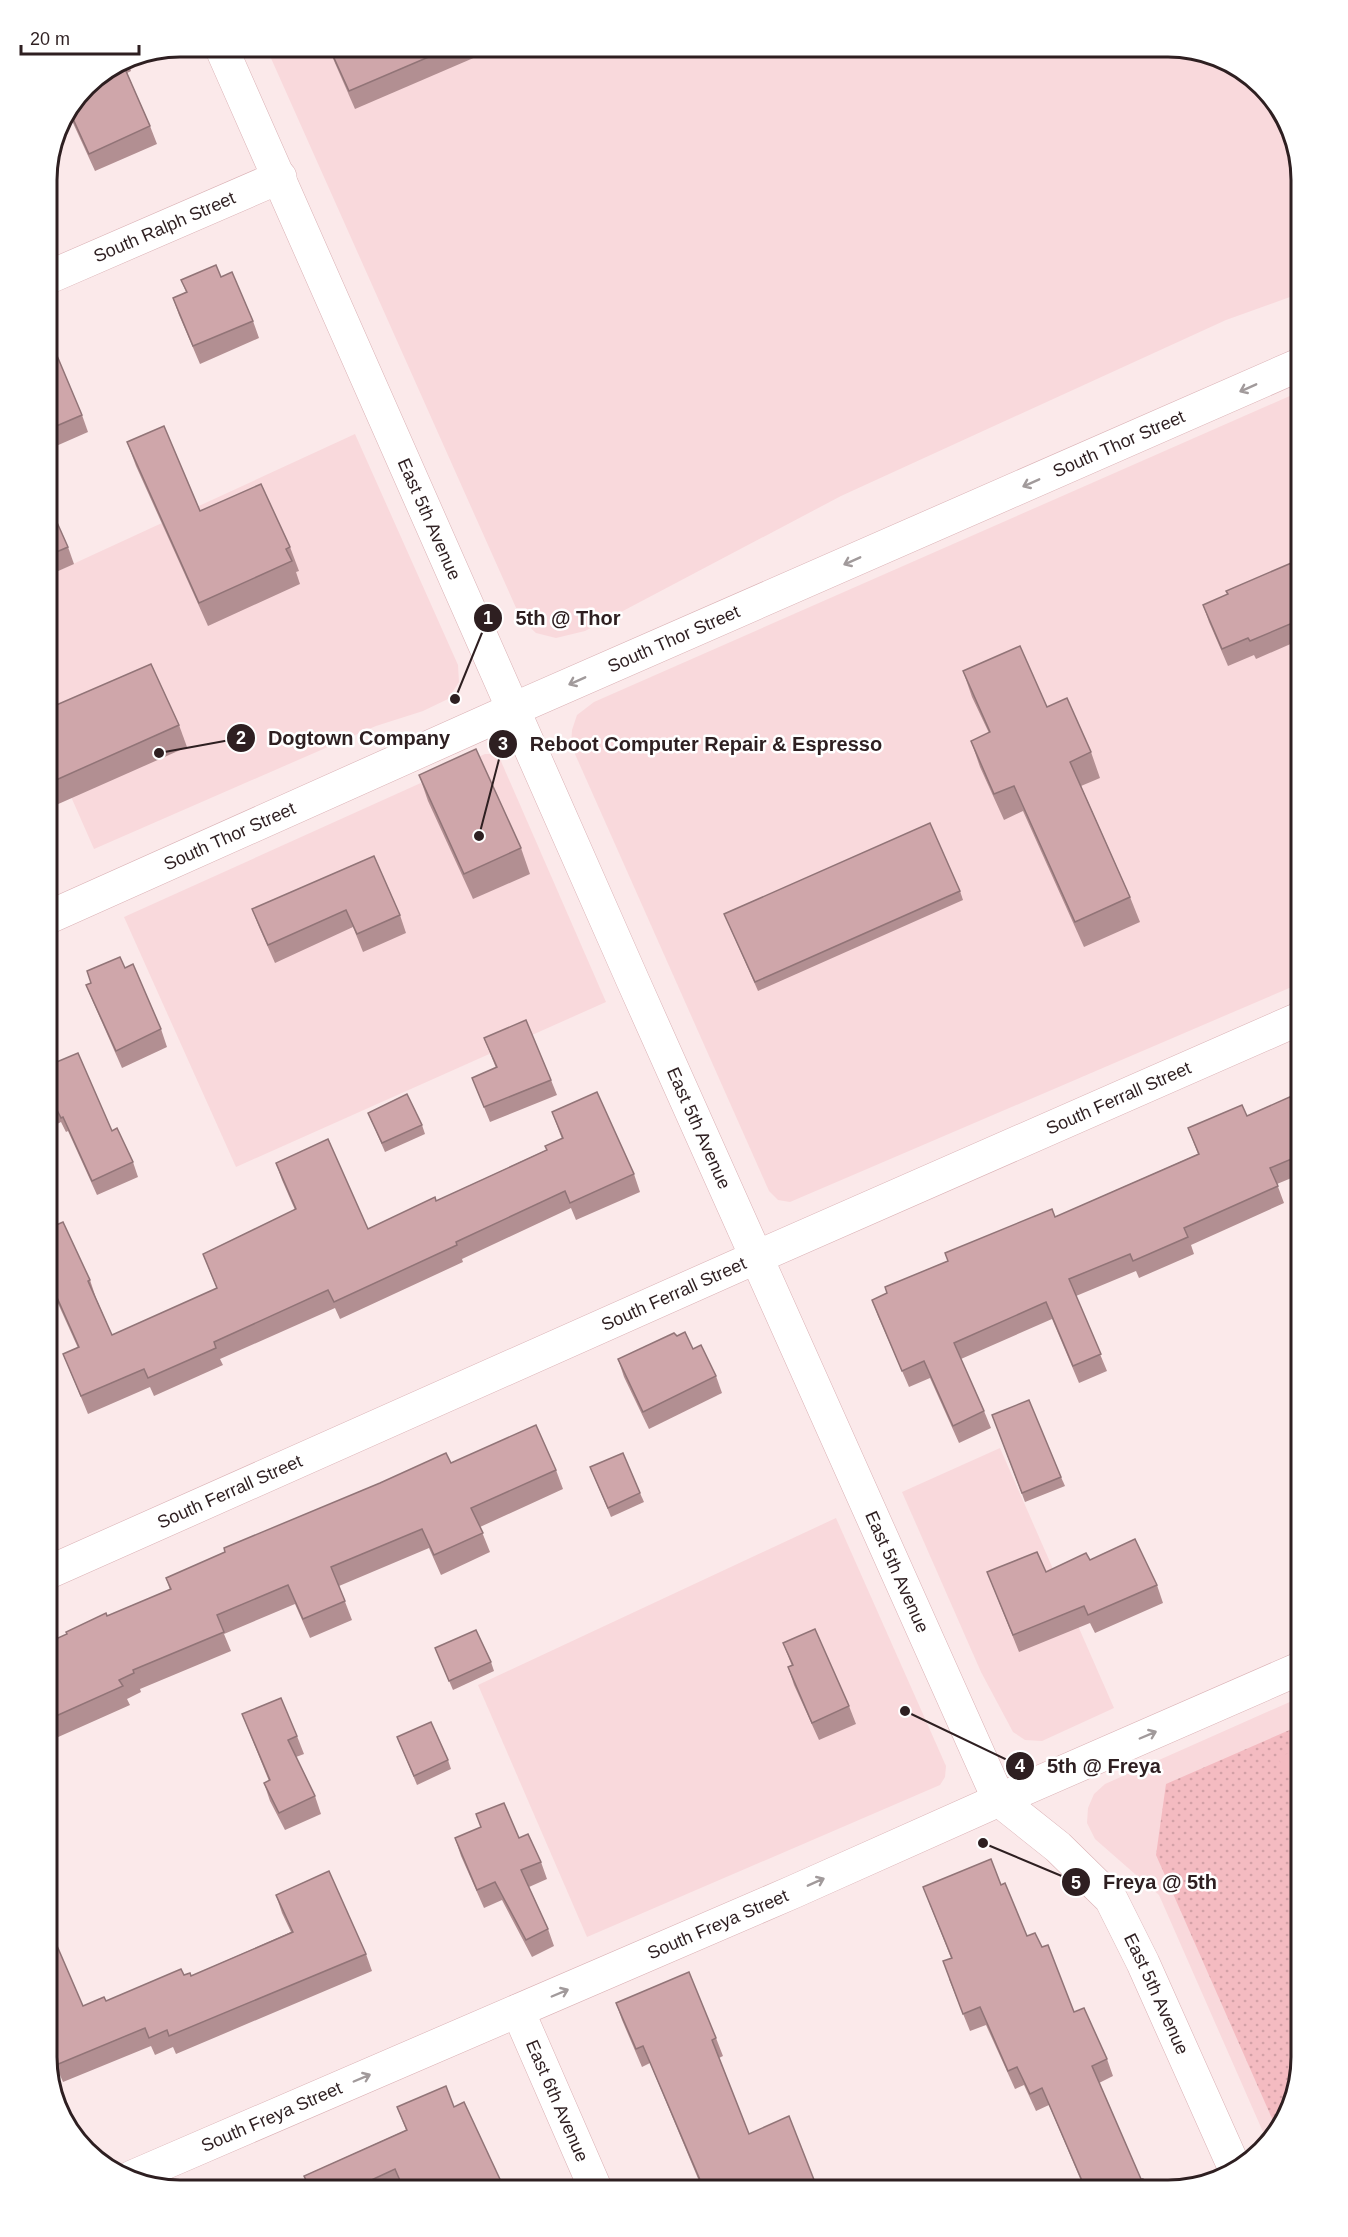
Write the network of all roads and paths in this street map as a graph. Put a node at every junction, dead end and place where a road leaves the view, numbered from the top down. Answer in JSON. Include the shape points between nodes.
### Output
{"nodes":[{"id":1,"x":226,"y":57,"type":"edge"},
{"id":2,"x":280,"y":177,"type":"junction"},
{"id":3,"x":57,"y":274,"type":"edge"},
{"id":4,"x":1291,"y":369,"type":"edge"},
{"id":5,"x":514,"y":709,"type":"junction"},
{"id":6,"x":57,"y":914,"type":"edge"},
{"id":7,"x":1291,"y":1023,"type":"edge"},
{"id":8,"x":757,"y":1257,"type":"junction"},
{"id":9,"x":57,"y":1568,"type":"edge"},
{"id":10,"x":1291,"y":1673,"type":"edge"},
{"id":11,"x":999,"y":1800,"type":"junction"},
{"id":12,"x":518,"y":2011,"type":"junction"},
{"id":13,"x":173,"y":2159,"type":"junction"},
{"id":14,"x":1232,"y":2161,"type":"edge"},
{"id":15,"x":133,"y":2170,"type":"edge"},
{"id":16,"x":141,"y":2173,"type":"edge"},
{"id":17,"x":592,"y":2180,"type":"edge"}],
"edges":[{"from":1,"to":2,"type":"street","name":"East 5th Avenue"},
{"from":2,"to":3,"type":"street","name":"South Ralph Street"},
{"from":2,"to":5,"type":"street","name":"East 5th Avenue"},
{"from":4,"to":5,"type":"street","name":"South Thor Street","one_way":true},
{"from":5,"to":6,"type":"street","name":"South Thor Street"},
{"from":5,"to":8,"type":"street","name":"East 5th Avenue"},
{"from":7,"to":8,"type":"street","name":"South Ferrall Street"},
{"from":8,"to":9,"type":"street","name":"South Ferrall Street"},
{"from":8,"to":11,"type":"street","name":"East 5th Avenue"},
{"from":11,"to":10,"type":"street","name":"South Freya Street","one_way":true},
{"from":12,"to":11,"type":"street","name":"South Freya Street","one_way":true},
{"from":11,"to":14,"type":"street","name":"East 5th Avenue","via":[[1058,1847],[1111,1899]]},
{"from":13,"to":12,"type":"street","name":"South Freya Street","one_way":true},
{"from":12,"to":17,"type":"street","name":"East 6th Avenue"},
{"from":13,"to":15,"type":"street"},
{"from":13,"to":16,"type":"street","name":"South Freya Street"}]}
